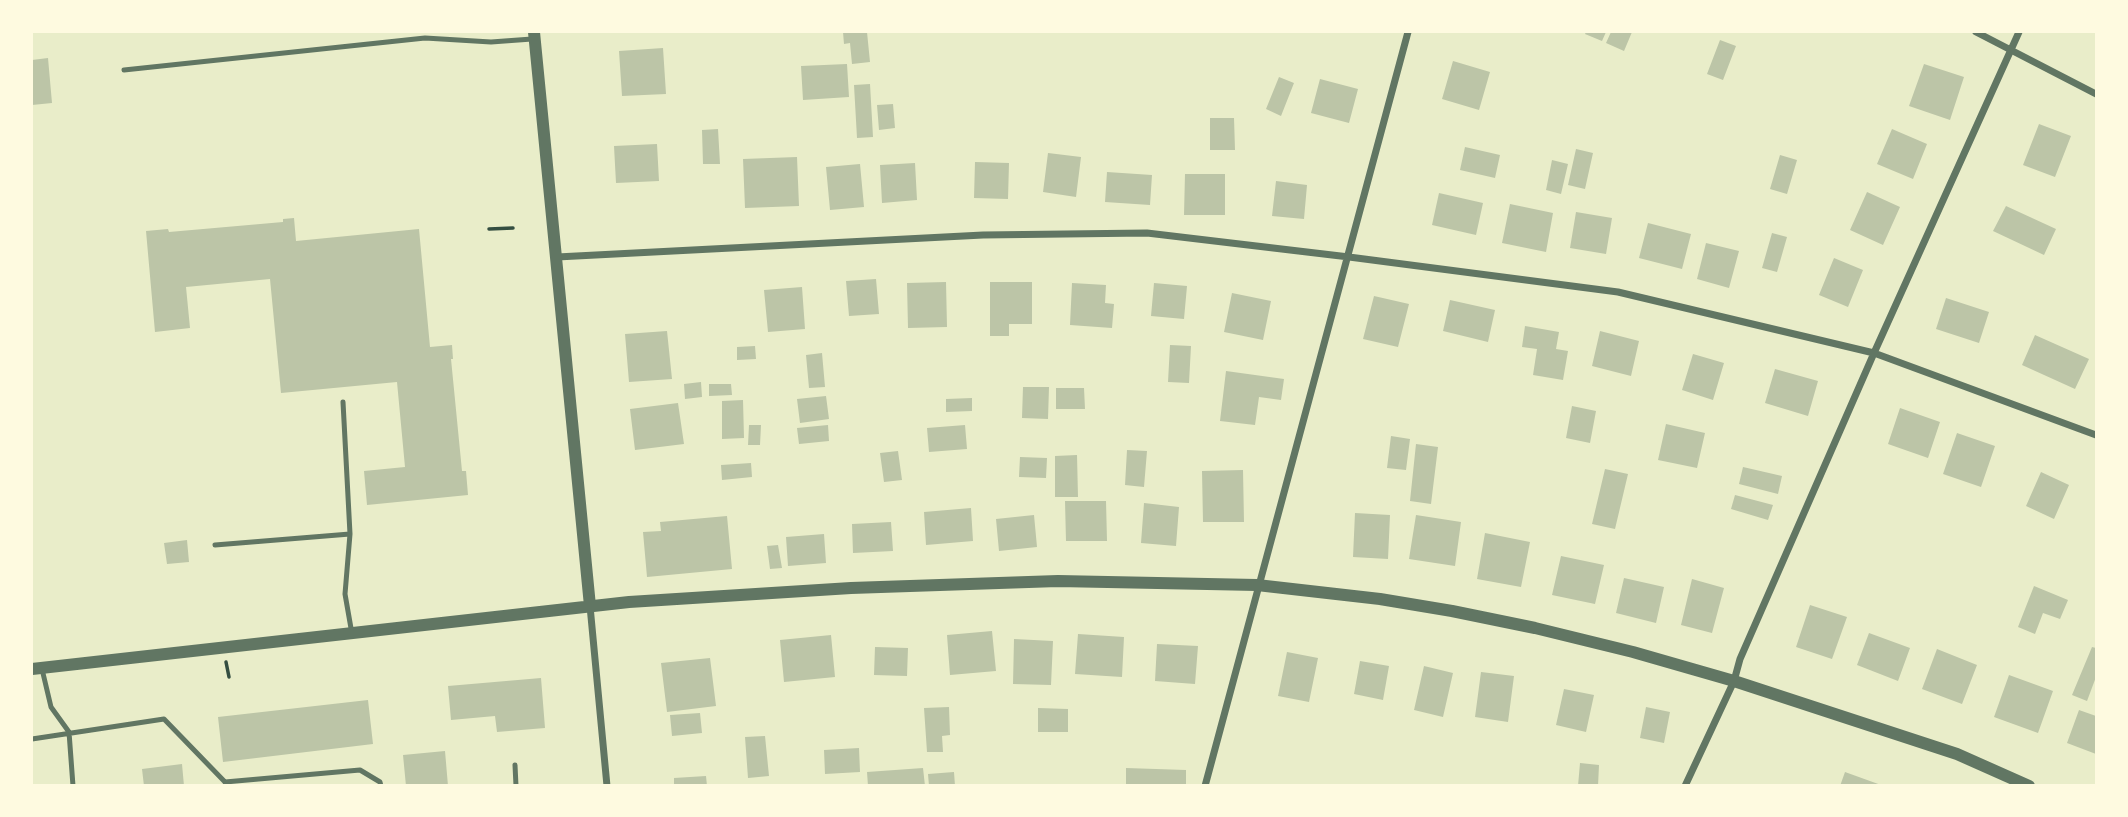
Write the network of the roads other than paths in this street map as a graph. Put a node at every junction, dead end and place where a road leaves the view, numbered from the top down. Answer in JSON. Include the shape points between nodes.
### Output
{"nodes":[{"id":1,"x":1408,"y":32,"type":"edge"},
{"id":2,"x":1976,"y":32,"type":"edge"},
{"id":3,"x":2019,"y":32,"type":"edge"},
{"id":4,"x":425,"y":35,"type":"edge"},
{"id":5,"x":534,"y":35,"type":"edge"},
{"id":6,"x":2012,"y":51,"type":"junction"},
{"id":7,"x":124,"y":70,"type":"dead end"},
{"id":8,"x":2096,"y":94,"type":"edge"},
{"id":9,"x":557,"y":257,"type":"junction"},
{"id":10,"x":1349,"y":257,"type":"junction"},
{"id":11,"x":1874,"y":354,"type":"junction"},
{"id":12,"x":343,"y":402,"type":"dead end"},
{"id":13,"x":2096,"y":435,"type":"edge"},
{"id":14,"x":349,"y":534,"type":"junction"},
{"id":15,"x":215,"y":545,"type":"dead end"},
{"id":16,"x":1257,"y":585,"type":"junction"},
{"id":17,"x":590,"y":606,"type":"junction"},
{"id":18,"x":352,"y":634,"type":"junction"},
{"id":19,"x":37,"y":669,"type":"edge"},
{"id":20,"x":1734,"y":681,"type":"junction"},
{"id":21,"x":69,"y":732,"type":"junction"},
{"id":22,"x":32,"y":738,"type":"edge"},
{"id":23,"x":514,"y":765,"type":"dead end"},
{"id":24,"x":226,"y":784,"type":"edge"},
{"id":25,"x":73,"y":786,"type":"edge"},
{"id":26,"x":381,"y":786,"type":"edge"},
{"id":27,"x":516,"y":786,"type":"edge"},
{"id":28,"x":607,"y":786,"type":"edge"},
{"id":29,"x":1205,"y":786,"type":"edge"},
{"id":30,"x":1685,"y":786,"type":"edge"},
{"id":31,"x":2029,"y":786,"type":"edge"}],
"edges":[{"from":1,"to":10,"type":"street"},
{"from":2,"to":6,"type":"street"},
{"from":3,"to":6,"type":"street"},
{"from":4,"to":5,"type":"lane","via":[[491,42]]},
{"from":4,"to":7,"type":"lane"},
{"from":5,"to":9,"type":"street"},
{"from":6,"to":8,"type":"street"},
{"from":6,"to":11,"type":"street"},
{"from":9,"to":10,"type":"street","via":[[983,235],[1147,233]]},
{"from":9,"to":17,"type":"street"},
{"from":10,"to":11,"type":"street","via":[[1618,292]]},
{"from":10,"to":16,"type":"street"},
{"from":11,"to":13,"type":"street"},
{"from":11,"to":20,"type":"street"},
{"from":12,"to":14,"type":"lane"},
{"from":14,"to":15,"type":"lane"},
{"from":14,"to":18,"type":"lane","via":[[345,594]]},
{"from":16,"to":17,"type":"street","via":[[1058,581],[851,588]]},
{"from":16,"to":20,"type":"street","via":[[1464,614],[1633,652]]},
{"from":16,"to":29,"type":"street"},
{"from":17,"to":18,"type":"street"},
{"from":17,"to":28,"type":"street"},
{"from":18,"to":19,"type":"street"},
{"from":19,"to":21,"type":"lane","via":[[51,707]]},
{"from":20,"to":30,"type":"street"},
{"from":20,"to":31,"type":"street","via":[[1957,754]]},
{"from":21,"to":22,"type":"lane"},
{"from":21,"to":24,"type":"lane","via":[[164,719]]},
{"from":21,"to":25,"type":"lane"},
{"from":23,"to":27,"type":"lane"},
{"from":24,"to":26,"type":"lane","via":[[360,770]]}]}
